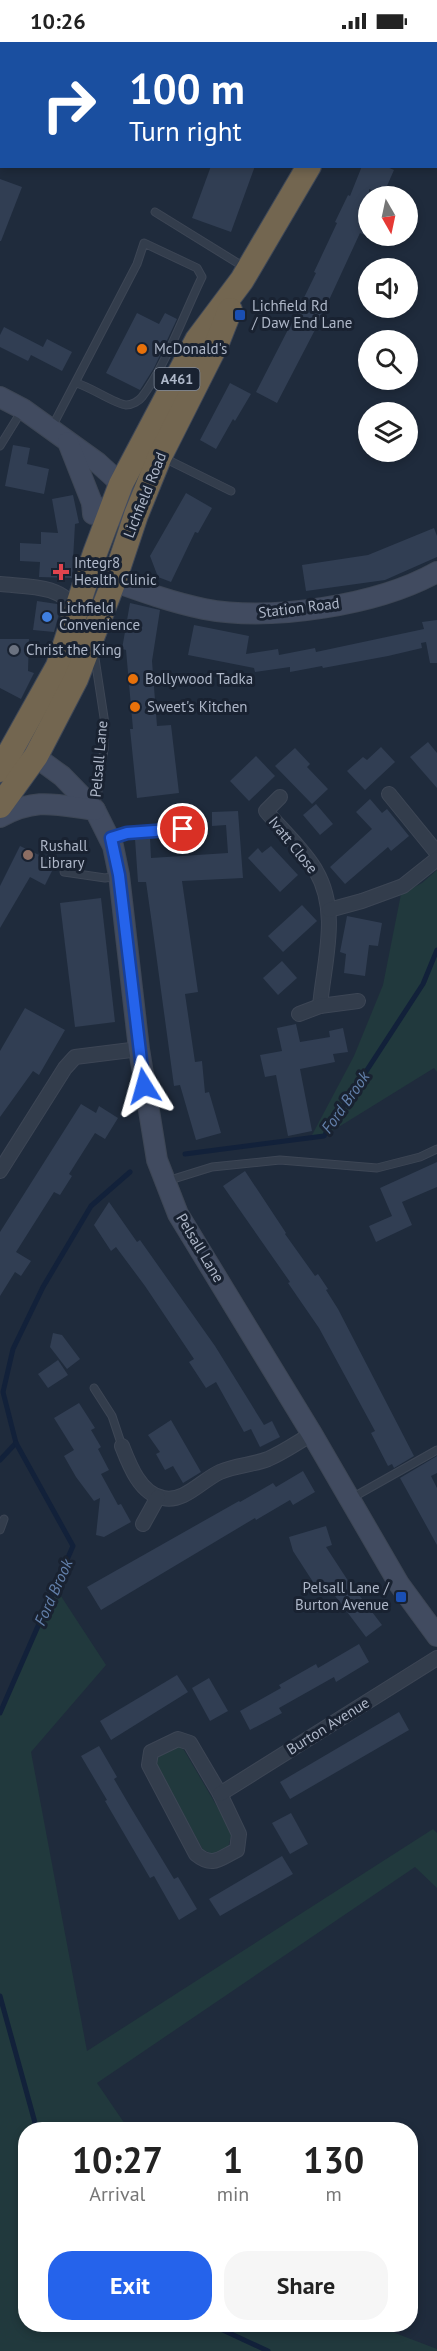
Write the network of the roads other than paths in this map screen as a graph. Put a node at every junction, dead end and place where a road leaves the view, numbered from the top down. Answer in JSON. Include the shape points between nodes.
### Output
{"nodes":[{"id":1,"x":308,"y":168,"type":"edge"},
{"id":2,"x":155,"y":212,"type":"dead end"},
{"id":3,"x":246,"y":275,"type":"junction"},
{"id":4,"x":76,"y":383,"type":"junction"},
{"id":5,"x":0,"y":397,"type":"edge"},
{"id":6,"x":23,"y":410,"type":"junction"},
{"id":7,"x":51,"y":429,"type":"junction"},
{"id":8,"x":68,"y":442,"type":"junction"},
{"id":9,"x":0,"y":447,"type":"edge"},
{"id":10,"x":160,"y":456,"type":"junction"},
{"id":11,"x":121,"y":484,"type":"junction"},
{"id":12,"x":231,"y":492,"type":"dead end"},
{"id":13,"x":100,"y":510,"type":"junction"},
{"id":14,"x":136,"y":515,"type":"junction"},
{"id":15,"x":92,"y":563,"type":"junction"},
{"id":16,"x":437,"y":572,"type":"edge"},
{"id":17,"x":114,"y":581,"type":"junction"},
{"id":18,"x":0,"y":584,"type":"edge"},
{"id":19,"x":76,"y":614,"type":"junction"},
{"id":20,"x":92,"y":638,"type":"junction"},
{"id":21,"x":15,"y":743,"type":"junction"},
{"id":22,"x":36,"y":756,"type":"junction"},
{"id":23,"x":0,"y":770,"type":"edge"},
{"id":24,"x":389,"y":794,"type":"dead end"},
{"id":25,"x":280,"y":797,"type":"dead end"},
{"id":26,"x":0,"y":806,"type":"edge"},
{"id":27,"x":95,"y":810,"type":"junction"},
{"id":28,"x":0,"y":817,"type":"edge"},
{"id":29,"x":201,"y":828,"type":"dead end"},
{"id":30,"x":111,"y":838,"type":"junction"},
{"id":31,"x":437,"y":854,"type":"edge"},
{"id":32,"x":437,"y":859,"type":"edge"},
{"id":33,"x":64,"y":872,"type":"dead end"},
{"id":34,"x":119,"y":875,"type":"junction"},
{"id":35,"x":329,"y":910,"type":"junction"},
{"id":36,"x":358,"y":1001,"type":"dead end"},
{"id":37,"x":320,"y":1006,"type":"junction"},
{"id":38,"x":299,"y":1014,"type":"dead end"},
{"id":39,"x":139,"y":1049,"type":"junction"},
{"id":40,"x":437,"y":1149,"type":"edge"},
{"id":41,"x":0,"y":1171,"type":"edge"},
{"id":42,"x":165,"y":1182,"type":"junction"},
{"id":43,"x":94,"y":1388,"type":"dead end"},
{"id":44,"x":312,"y":1434,"type":"junction"},
{"id":45,"x":122,"y":1446,"type":"joint"},
{"id":46,"x":437,"y":1450,"type":"edge"},
{"id":47,"x":158,"y":1497,"type":"junction"},
{"id":48,"x":350,"y":1499,"type":"junction"},
{"id":49,"x":4,"y":1519,"type":"dead end"},
{"id":50,"x":143,"y":1524,"type":"dead end"},
{"id":51,"x":0,"y":1530,"type":"edge"},
{"id":52,"x":437,"y":1636,"type":"edge"},
{"id":53,"x":437,"y":1658,"type":"edge"},
{"id":54,"x":220,"y":1794,"type":"junction"}],
"edges":[{"from":1,"to":3,"type":"highway","name":"Lichfield Road","number":"A461"},
{"from":2,"to":3,"type":"lane"},
{"from":3,"to":10,"type":"highway","name":"Lichfield Road"},
{"from":3,"to":11,"type":"highway","name":"Lichfield Road","number":"A461","via":[[197,340]]},
{"from":4,"to":4,"type":"lane","via":[[144,243],[197,268],[202,277],[141,398],[126,405]]},
{"from":4,"to":7,"type":"lane"},
{"from":5,"to":6,"type":"main road"},
{"from":6,"to":7,"type":"main road"},
{"from":6,"to":9,"type":"lane"},
{"from":7,"to":8,"type":"main road"},
{"from":8,"to":11,"type":"main road"},
{"from":8,"to":13,"type":"main road"},
{"from":10,"to":12,"type":"lane"},
{"from":10,"to":14,"type":"highway","name":"Lichfield Road"},
{"from":11,"to":13,"type":"highway","name":"Lichfield Road","number":"A461"},
{"from":11,"to":14,"type":"main road"},
{"from":13,"to":14,"type":"main road","via":[[121,518]]},
{"from":13,"to":15,"type":"highway","name":"Lichfield Road","number":"A461"},
{"from":14,"to":17,"type":"highway","name":"Lichfield Road"},
{"from":15,"to":17,"type":"main road","name":"Station Road"},
{"from":15,"to":19,"type":"highway","name":"Lichfield Road","number":"A461"},
{"from":16,"to":17,"type":"main road","name":"Station Road","via":[[376,596],[328,606],[246,614],[204,609]]},
{"from":17,"to":20,"type":"highway","name":"Lichfield Road"},
{"from":18,"to":19,"type":"street","via":[[58,591],[70,600]]},
{"from":19,"to":21,"type":"highway","name":"Lichfield Road","number":"A461","via":[[58,666]]},
{"from":20,"to":22,"type":"highway","name":"Lichfield Road"},
{"from":20,"to":27,"type":"lane","name":"Pelsall Lane","via":[[105,724]]},
{"from":21,"to":22,"type":"main road","name":"Pelsall Lane"},
{"from":21,"to":23,"type":"highway","name":"Lichfield Road","number":"A461"},
{"from":22,"to":26,"type":"highway","name":"Lichfield Road"},
{"from":22,"to":27,"type":"main road","name":"Pelsall Lane"},
{"from":24,"to":31,"type":"street"},
{"from":25,"to":35,"type":"street","name":"Ivatt Close","via":[[266,811],[316,869]]},
{"from":27,"to":28,"type":"main road","name":"Pelsall Lane","via":[[35,803]]},
{"from":27,"to":30,"type":"main road","name":"Pelsall Lane"},
{"from":29,"to":30,"type":"lane","via":[[127,833]]},
{"from":30,"to":34,"type":"main road","name":"Pelsall Lane"},
{"from":32,"to":35,"type":"street","via":[[403,886]]},
{"from":33,"to":34,"type":"lane","via":[[105,878]]},
{"from":34,"to":39,"type":"main road","name":"Pelsall Lane"},
{"from":35,"to":37,"type":"street","name":"Ivatt Close"},
{"from":36,"to":37,"type":"street"},
{"from":37,"to":38,"type":"street"},
{"from":39,"to":41,"type":"street","via":[[75,1057]]},
{"from":39,"to":42,"type":"main road","name":"Pelsall Lane","via":[[157,1160]]},
{"from":40,"to":42,"type":"lane","via":[[377,1168],[280,1160],[212,1167]]},
{"from":42,"to":44,"type":"main road","name":"Pelsall Lane","via":[[178,1214]]},
{"from":43,"to":45,"type":"lane","via":[[112,1416]]},
{"from":44,"to":47,"type":"street","via":[[267,1460],[218,1473],[190,1492],[174,1498]]},
{"from":44,"to":48,"type":"main road","name":"Pelsall Lane"},
{"from":45,"to":47,"type":"street","via":[[138,1479]]},
{"from":46,"to":48,"type":"lane"},
{"from":47,"to":50,"type":"street"},
{"from":48,"to":52,"type":"main road","name":"Pelsall Lane","via":[[399,1584]]},
{"from":49,"to":51,"type":"lane"},
{"from":53,"to":54,"type":"street","name":"Burton Avenue"},
{"from":54,"to":54,"type":"street","via":[[240,1841],[237,1850],[206,1862],[196,1854],[149,1765],[151,1752],[178,1738],[190,1743]]}]}
